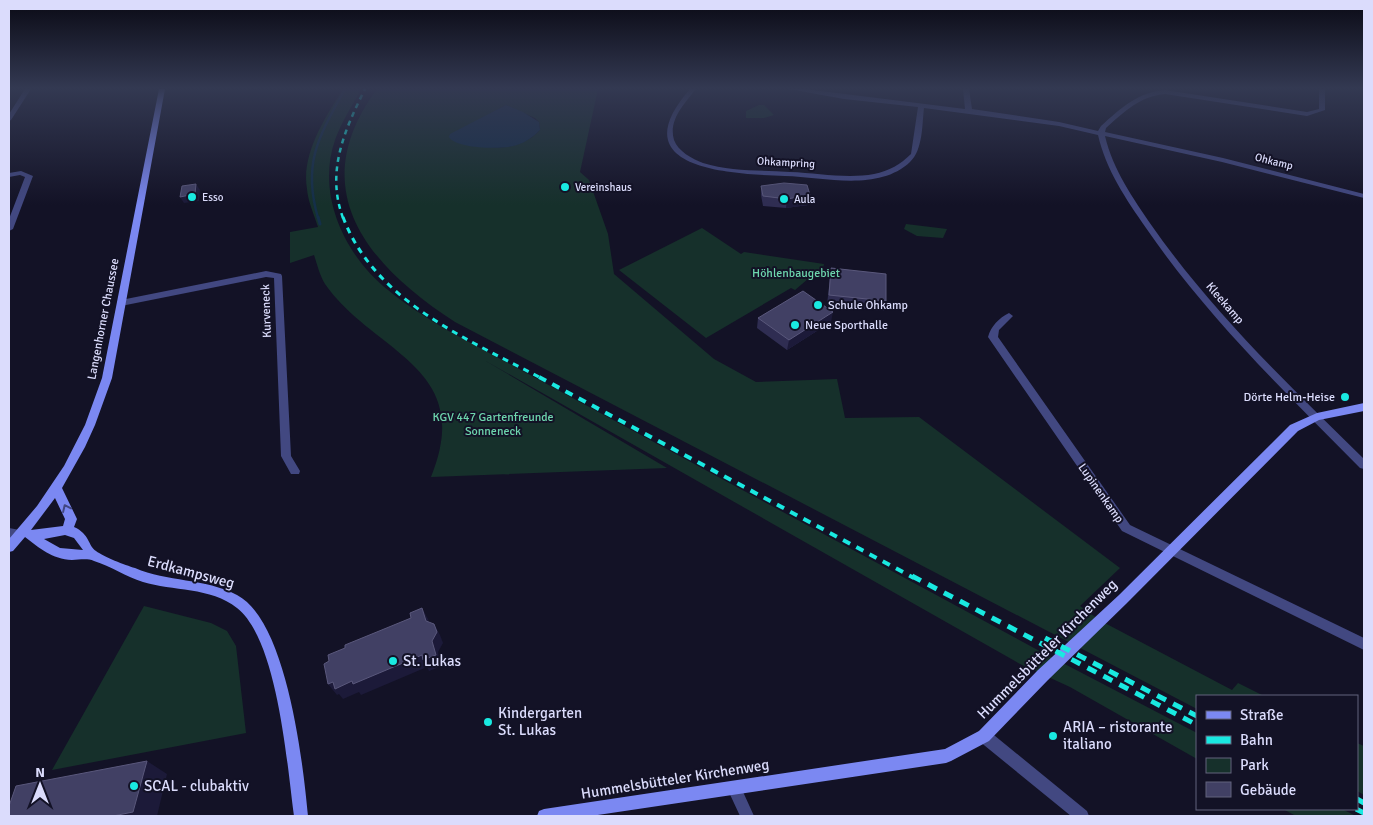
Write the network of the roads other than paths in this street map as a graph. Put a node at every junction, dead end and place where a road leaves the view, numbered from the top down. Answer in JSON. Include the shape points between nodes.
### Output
{"nodes":[{"id":1,"x":155,"y":128,"type":"edge"},
{"id":2,"x":670,"y":128,"type":"edge"},
{"id":3,"x":918,"y":128,"type":"edge"},
{"id":4,"x":1075,"y":128,"type":"edge"},
{"id":5,"x":1103,"y":128,"type":"edge"},
{"id":6,"x":1101,"y":133,"type":"junction"},
{"id":7,"x":9,"y":175,"type":"edge"},
{"id":8,"x":1364,"y":196,"type":"edge"},
{"id":9,"x":9,"y":230,"type":"edge"},
{"id":10,"x":121,"y":303,"type":"junction"},
{"id":11,"x":1009,"y":316,"type":"dead end"},
{"id":12,"x":1364,"y":407,"type":"edge"},
{"id":13,"x":1316,"y":417,"type":"junction"},
{"id":14,"x":1364,"y":464,"type":"edge"},
{"id":15,"x":295,"y":471,"type":"dead end"},
{"id":16,"x":56,"y":488,"type":"junction"},
{"id":17,"x":68,"y":529,"type":"junction"},
{"id":18,"x":9,"y":533,"type":"edge"},
{"id":19,"x":27,"y":535,"type":"junction"},
{"id":20,"x":9,"y":547,"type":"edge"},
{"id":21,"x":1172,"y":550,"type":"junction"},
{"id":22,"x":90,"y":554,"type":"junction"},
{"id":23,"x":1364,"y":644,"type":"edge"},
{"id":24,"x":984,"y":736,"type":"junction"},
{"id":25,"x":734,"y":788,"type":"junction"},
{"id":26,"x":301,"y":816,"type":"edge"},
{"id":27,"x":544,"y":816,"type":"edge"},
{"id":28,"x":747,"y":816,"type":"edge"},
{"id":29,"x":1082,"y":816,"type":"edge"}],
"edges":[{"from":1,"to":10,"type":"main road","name":"Langenhorner Chaussee"},
{"from":2,"to":3,"type":"street","name":"Ohkampring","via":[[672,145],[704,165],[736,171],[851,177],[898,168],[914,154]]},
{"from":4,"to":6,"type":"street","name":"Ohkamp"},
{"from":5,"to":6,"type":"street"},
{"from":6,"to":8,"type":"street","name":"Ohkamp"},
{"from":6,"to":13,"type":"street","name":"Kleekamp","via":[[1114,173],[1185,277]]},
{"from":7,"to":9,"type":"street","via":[[27,173],[29,176]]},
{"from":10,"to":15,"type":"street","name":"Kurveneck","via":[[266,274],[278,276],[286,456]]},
{"from":10,"to":16,"type":"main road","name":"Langenhorner Chaussee","via":[[107,378],[97,410],[81,447]]},
{"from":11,"to":21,"type":"street","name":"Lupinenkamp","via":[[995,329],[993,337],[1073,454],[1126,528]]},
{"from":12,"to":13,"type":"main road","name":"Hummelsbütteler Kirchenweg"},
{"from":13,"to":14,"type":"street","name":"Kleekamp"},
{"from":13,"to":21,"type":"main road","name":"Hummelsbütteler Kirchenweg","via":[[1294,428]]},
{"from":17,"to":16,"type":"main road","one_way":true,"via":[[71,519]]},
{"from":16,"to":19,"type":"main road","name":"Langenhorner Chaussee"},
{"from":17,"to":19,"type":"main road","name":"Erdkampsweg"},
{"from":17,"to":22,"type":"main road","via":[[84,538]]},
{"from":18,"to":19,"type":"street","name":"Erdkampsweg"},
{"from":19,"to":20,"type":"main road","name":"Langenhorner Chaussee"},
{"from":19,"to":22,"type":"main road","name":"Erdkampsweg","via":[[65,554]]},
{"from":21,"to":23,"type":"street","name":"Lupinenkamp"},
{"from":21,"to":24,"type":"main road","name":"Hummelsbütteler Kirchenweg"},
{"from":22,"to":26,"type":"main road","name":"Erdkampsweg","via":[[149,579],[228,597],[252,614],[273,658],[283,694]]},
{"from":24,"to":25,"type":"main road","name":"Hummelsbütteler Kirchenweg","via":[[946,756]]},
{"from":24,"to":29,"type":"street"},
{"from":25,"to":27,"type":"main road","name":"Hummelsbütteler Kirchenweg"},
{"from":25,"to":28,"type":"street"}]}
